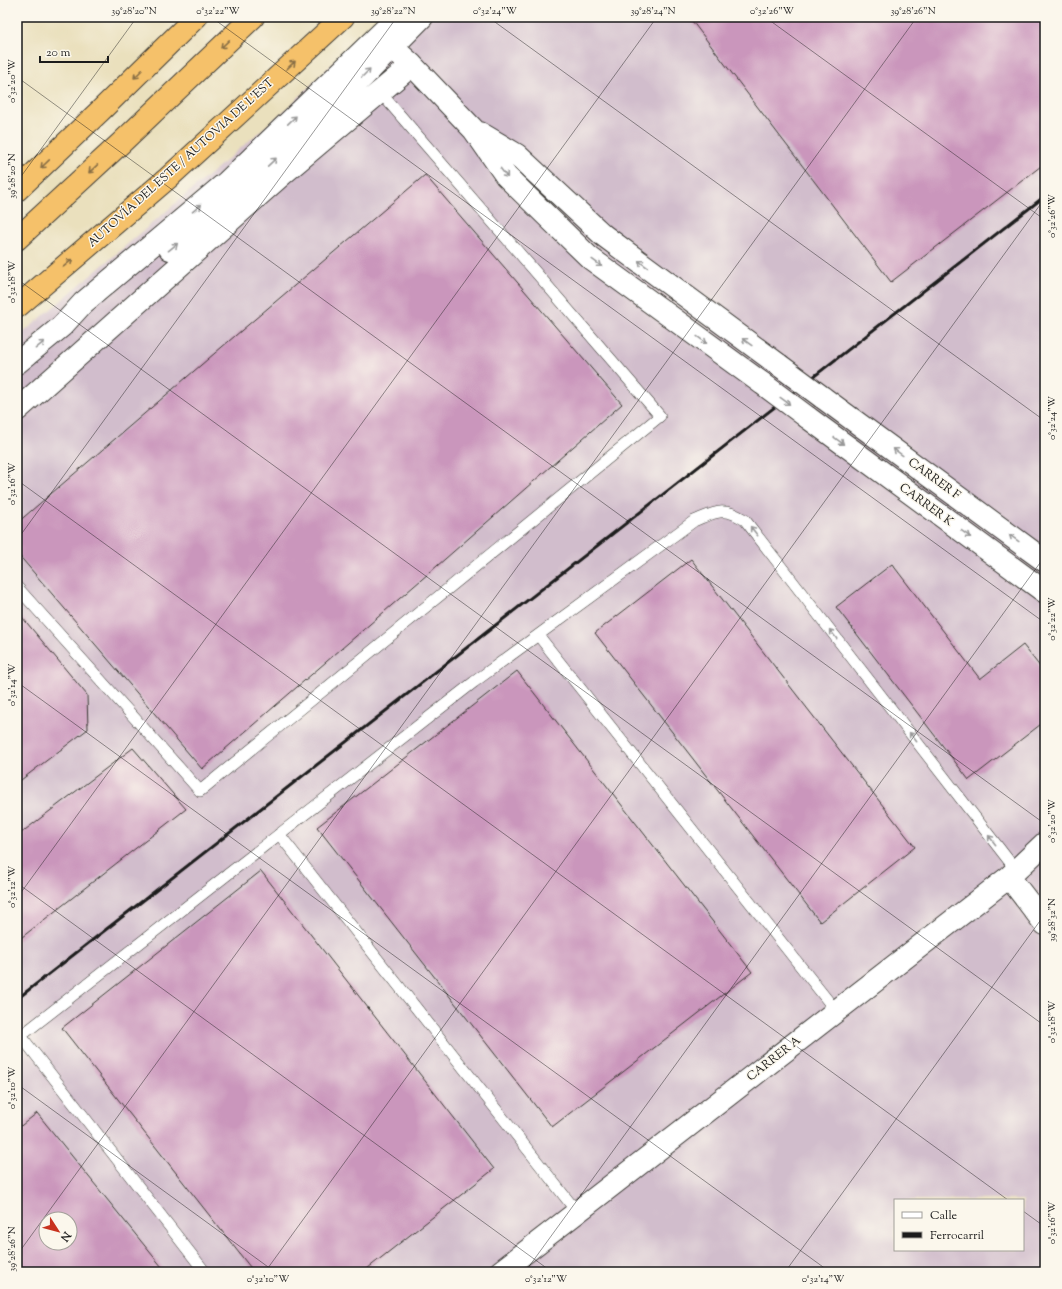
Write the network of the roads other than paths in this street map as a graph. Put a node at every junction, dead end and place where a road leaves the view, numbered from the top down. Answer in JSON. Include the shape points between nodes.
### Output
{"nodes":[{"id":1,"x":196,"y":17,"type":"edge"},
{"id":2,"x":254,"y":17,"type":"edge"},
{"id":3,"x":343,"y":17,"type":"edge"},
{"id":4,"x":398,"y":17,"type":"edge"},
{"id":5,"x":422,"y":17,"type":"edge"},
{"id":6,"x":392,"y":47,"type":"junction"},
{"id":7,"x":412,"y":65,"type":"junction"},
{"id":8,"x":380,"y":92,"type":"junction"},
{"id":9,"x":474,"y":130,"type":"junction"},
{"id":10,"x":17,"y":190,"type":"edge"},
{"id":11,"x":17,"y":240,"type":"edge"},
{"id":12,"x":17,"y":306,"type":"edge"},
{"id":13,"x":62,"y":326,"type":"junction"},
{"id":14,"x":17,"y":363,"type":"edge"},
{"id":15,"x":17,"y":410,"type":"edge"},
{"id":16,"x":1045,"y":561,"type":"edge"},
{"id":17,"x":17,"y":587,"type":"edge"},
{"id":18,"x":1045,"y":592,"type":"edge"},
{"id":19,"x":538,"y":636,"type":"junction"},
{"id":20,"x":279,"y":834,"type":"junction"},
{"id":21,"x":1045,"y":843,"type":"edge"},
{"id":22,"x":1013,"y":874,"type":"junction"},
{"id":23,"x":1045,"y":924,"type":"edge"},
{"id":24,"x":836,"y":1011,"type":"junction"},
{"id":25,"x":19,"y":1038,"type":"edge"},
{"id":26,"x":577,"y":1212,"type":"junction"},
{"id":27,"x":205,"y":1272,"type":"edge"},
{"id":28,"x":500,"y":1272,"type":"edge"}],
"edges":[{"from":1,"to":10,"type":"highway","one_way":true},
{"from":2,"to":11,"type":"highway","one_way":true},
{"from":12,"to":3,"type":"highway","name":"AUTOVÍA DEL ESTE / AUTOVIA DE L'EST","one_way":true,"via":[[168,178]]},
{"from":13,"to":4,"type":"street","one_way":true,"via":[[84,303],[227,182]]},
{"from":5,"to":6,"type":"street"},
{"from":6,"to":7,"type":"street"},
{"from":13,"to":6,"type":"street","one_way":true,"via":[[92,312],[235,197]]},
{"from":7,"to":8,"type":"street"},
{"from":7,"to":9,"type":"street"},
{"from":8,"to":15,"type":"street","via":[[285,172]]},
{"from":8,"to":17,"type":"lane","via":[[660,416],[200,791]]},
{"from":16,"to":9,"type":"street","name":"CARRER F","one_way":true,"bridge":true,"via":[[603,235],[517,155]]},
{"from":9,"to":18,"type":"street","name":"CARRER K","one_way":true,"bridge":true,"via":[[506,176],[590,258]]},
{"from":14,"to":13,"type":"street","one_way":true},
{"from":19,"to":20,"type":"lane","via":[[474,682]]},
{"from":22,"to":19,"type":"lane","one_way":true,"via":[[745,520],[734,513],[722,510],[694,521]]},
{"from":19,"to":24,"type":"lane"},
{"from":20,"to":25,"type":"lane"},
{"from":20,"to":26,"type":"lane"},
{"from":21,"to":22,"type":"street","name":"CARRER A"},
{"from":22,"to":23,"type":"street"},
{"from":22,"to":24,"type":"street","name":"CARRER A"},
{"from":24,"to":26,"type":"street","name":"CARRER A"},
{"from":25,"to":27,"type":"lane"},
{"from":26,"to":28,"type":"street","name":"CARRER A"}]}
